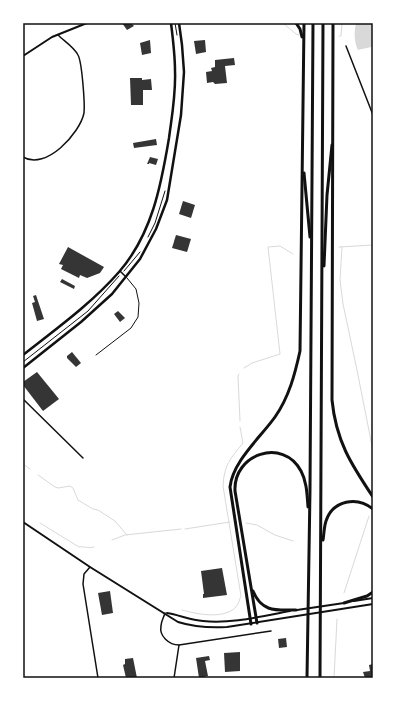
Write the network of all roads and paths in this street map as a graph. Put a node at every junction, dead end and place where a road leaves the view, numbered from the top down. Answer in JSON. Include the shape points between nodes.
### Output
{"nodes":[{"id":1,"x":87,"y":23,"type":"edge"},
{"id":2,"x":171,"y":23,"type":"edge"},
{"id":3,"x":175,"y":23,"type":"edge"},
{"id":4,"x":179,"y":23,"type":"edge"},
{"id":5,"x":296,"y":23,"type":"edge"},
{"id":6,"x":304,"y":23,"type":"edge"},
{"id":7,"x":314,"y":23,"type":"edge"},
{"id":8,"x":323,"y":23,"type":"edge"},
{"id":9,"x":333,"y":23,"type":"edge"},
{"id":10,"x":58,"y":35,"type":"junction"},
{"id":11,"x":178,"y":39,"type":"dead end"},
{"id":12,"x":346,"y":46,"type":"dead end"},
{"id":13,"x":304,"y":53,"type":"junction"},
{"id":14,"x":23,"y":56,"type":"edge"},
{"id":15,"x":373,"y":115,"type":"edge"},
{"id":16,"x":334,"y":123,"type":"junction"},
{"id":17,"x":303,"y":144,"type":"junction"},
{"id":18,"x":23,"y":157,"type":"edge"},
{"id":19,"x":166,"y":189,"type":"dead end"},
{"id":20,"x":146,"y":242,"type":"dead end"},
{"id":21,"x":312,"y":251,"type":"junction"},
{"id":22,"x":140,"y":252,"type":"dead end"},
{"id":23,"x":121,"y":272,"type":"junction"},
{"id":24,"x":127,"y":277,"type":"junction"},
{"id":25,"x":322,"y":301,"type":"junction"},
{"id":26,"x":23,"y":355,"type":"edge"},
{"id":27,"x":96,"y":355,"type":"dead end"},
{"id":28,"x":23,"y":362,"type":"edge"},
{"id":29,"x":23,"y":368,"type":"edge"},
{"id":30,"x":23,"y":399,"type":"edge"},
{"id":31,"x":83,"y":458,"type":"dead end"},
{"id":32,"x":373,"y":497,"type":"edge"},
{"id":33,"x":373,"y":509,"type":"edge"},
{"id":34,"x":310,"y":516,"type":"junction"},
{"id":35,"x":23,"y":522,"type":"edge"},
{"id":36,"x":322,"y":548,"type":"junction"},
{"id":37,"x":90,"y":567,"type":"junction"},
{"id":38,"x":250,"y":584,"type":"junction"},
{"id":39,"x":373,"y":592,"type":"edge"},
{"id":40,"x":373,"y":598,"type":"edge"},
{"id":41,"x":344,"y":603,"type":"junction"},
{"id":42,"x":373,"y":604,"type":"edge"},
{"id":43,"x":296,"y":610,"type":"junction"},
{"id":44,"x":165,"y":613,"type":"junction"},
{"id":45,"x":256,"y":617,"type":"junction"},
{"id":46,"x":250,"y":618,"type":"junction"},
{"id":47,"x":257,"y":623,"type":"junction"},
{"id":48,"x":251,"y":624,"type":"junction"},
{"id":49,"x":271,"y":631,"type":"dead end"},
{"id":50,"x":178,"y":645,"type":"junction"},
{"id":51,"x":98,"y":678,"type":"edge"},
{"id":52,"x":174,"y":678,"type":"edge"},
{"id":53,"x":307,"y":678,"type":"edge"},
{"id":54,"x":320,"y":678,"type":"edge"}],
"edges":[{"from":1,"to":10,"type":"main road"},
{"from":2,"to":23,"type":"main road","via":[[175,90],[162,181],[144,234]]},
{"from":3,"to":11,"type":"path"},
{"from":4,"to":24,"type":"main road","via":[[184,82],[170,185],[150,243]]},
{"from":5,"to":13,"type":"highway","via":[[302,35]]},
{"from":6,"to":13,"type":"highway"},
{"from":7,"to":21,"type":"highway"},
{"from":8,"to":25,"type":"highway"},
{"from":9,"to":16,"type":"highway"},
{"from":10,"to":14,"type":"main road"},
{"from":10,"to":18,"type":"street","via":[[75,50],[80,60],[84,113],[79,125],[60,148],[38,159]]},
{"from":12,"to":15,"type":"street"},
{"from":13,"to":17,"type":"highway"},
{"from":16,"to":25,"type":"highway","via":[[327,195]]},
{"from":16,"to":32,"type":"highway","via":[[333,411],[345,451]]},
{"from":17,"to":21,"type":"highway"},
{"from":17,"to":46,"type":"highway","via":[[301,338],[296,368],[281,407],[236,468],[231,479],[231,497]]},
{"from":19,"to":20,"type":"path"},
{"from":21,"to":34,"type":"highway"},
{"from":22,"to":23,"type":"path"},
{"from":23,"to":24,"type":"street"},
{"from":23,"to":26,"type":"main road","via":[[85,306]]},
{"from":23,"to":28,"type":"path","via":[[88,311]]},
{"from":24,"to":27,"type":"lane","via":[[136,290],[138,317],[131,328]]},
{"from":24,"to":29,"type":"main road","via":[[104,303]]},
{"from":25,"to":36,"type":"highway"},
{"from":30,"to":31,"type":"street"},
{"from":33,"to":36,"type":"highway","via":[[357,501],[338,505],[326,521]]},
{"from":34,"to":38,"type":"highway","via":[[304,478],[291,459],[267,453],[255,456],[243,466],[236,481],[235,491]]},
{"from":34,"to":53,"type":"highway"},
{"from":35,"to":37,"type":"main road"},
{"from":36,"to":54,"type":"highway"},
{"from":37,"to":44,"type":"main road"},
{"from":37,"to":51,"type":"street","via":[[84,574],[83,584]]},
{"from":38,"to":43,"type":"highway","via":[[256,599],[263,606],[272,610]]},
{"from":38,"to":45,"type":"highway"},
{"from":39,"to":41,"type":"highway"},
{"from":40,"to":41,"type":"main road"},
{"from":41,"to":43,"type":"main road"},
{"from":42,"to":47,"type":"main road"},
{"from":43,"to":45,"type":"main road"},
{"from":44,"to":46,"type":"main road","via":[[217,622]]},
{"from":44,"to":48,"type":"main road","via":[[178,622],[202,627]]},
{"from":44,"to":50,"type":"street","via":[[161,633],[171,644]]},
{"from":45,"to":46,"type":"main road"},
{"from":45,"to":47,"type":"highway"},
{"from":46,"to":48,"type":"highway"},
{"from":47,"to":48,"type":"main road"},
{"from":49,"to":50,"type":"street"},
{"from":50,"to":52,"type":"street"}]}
